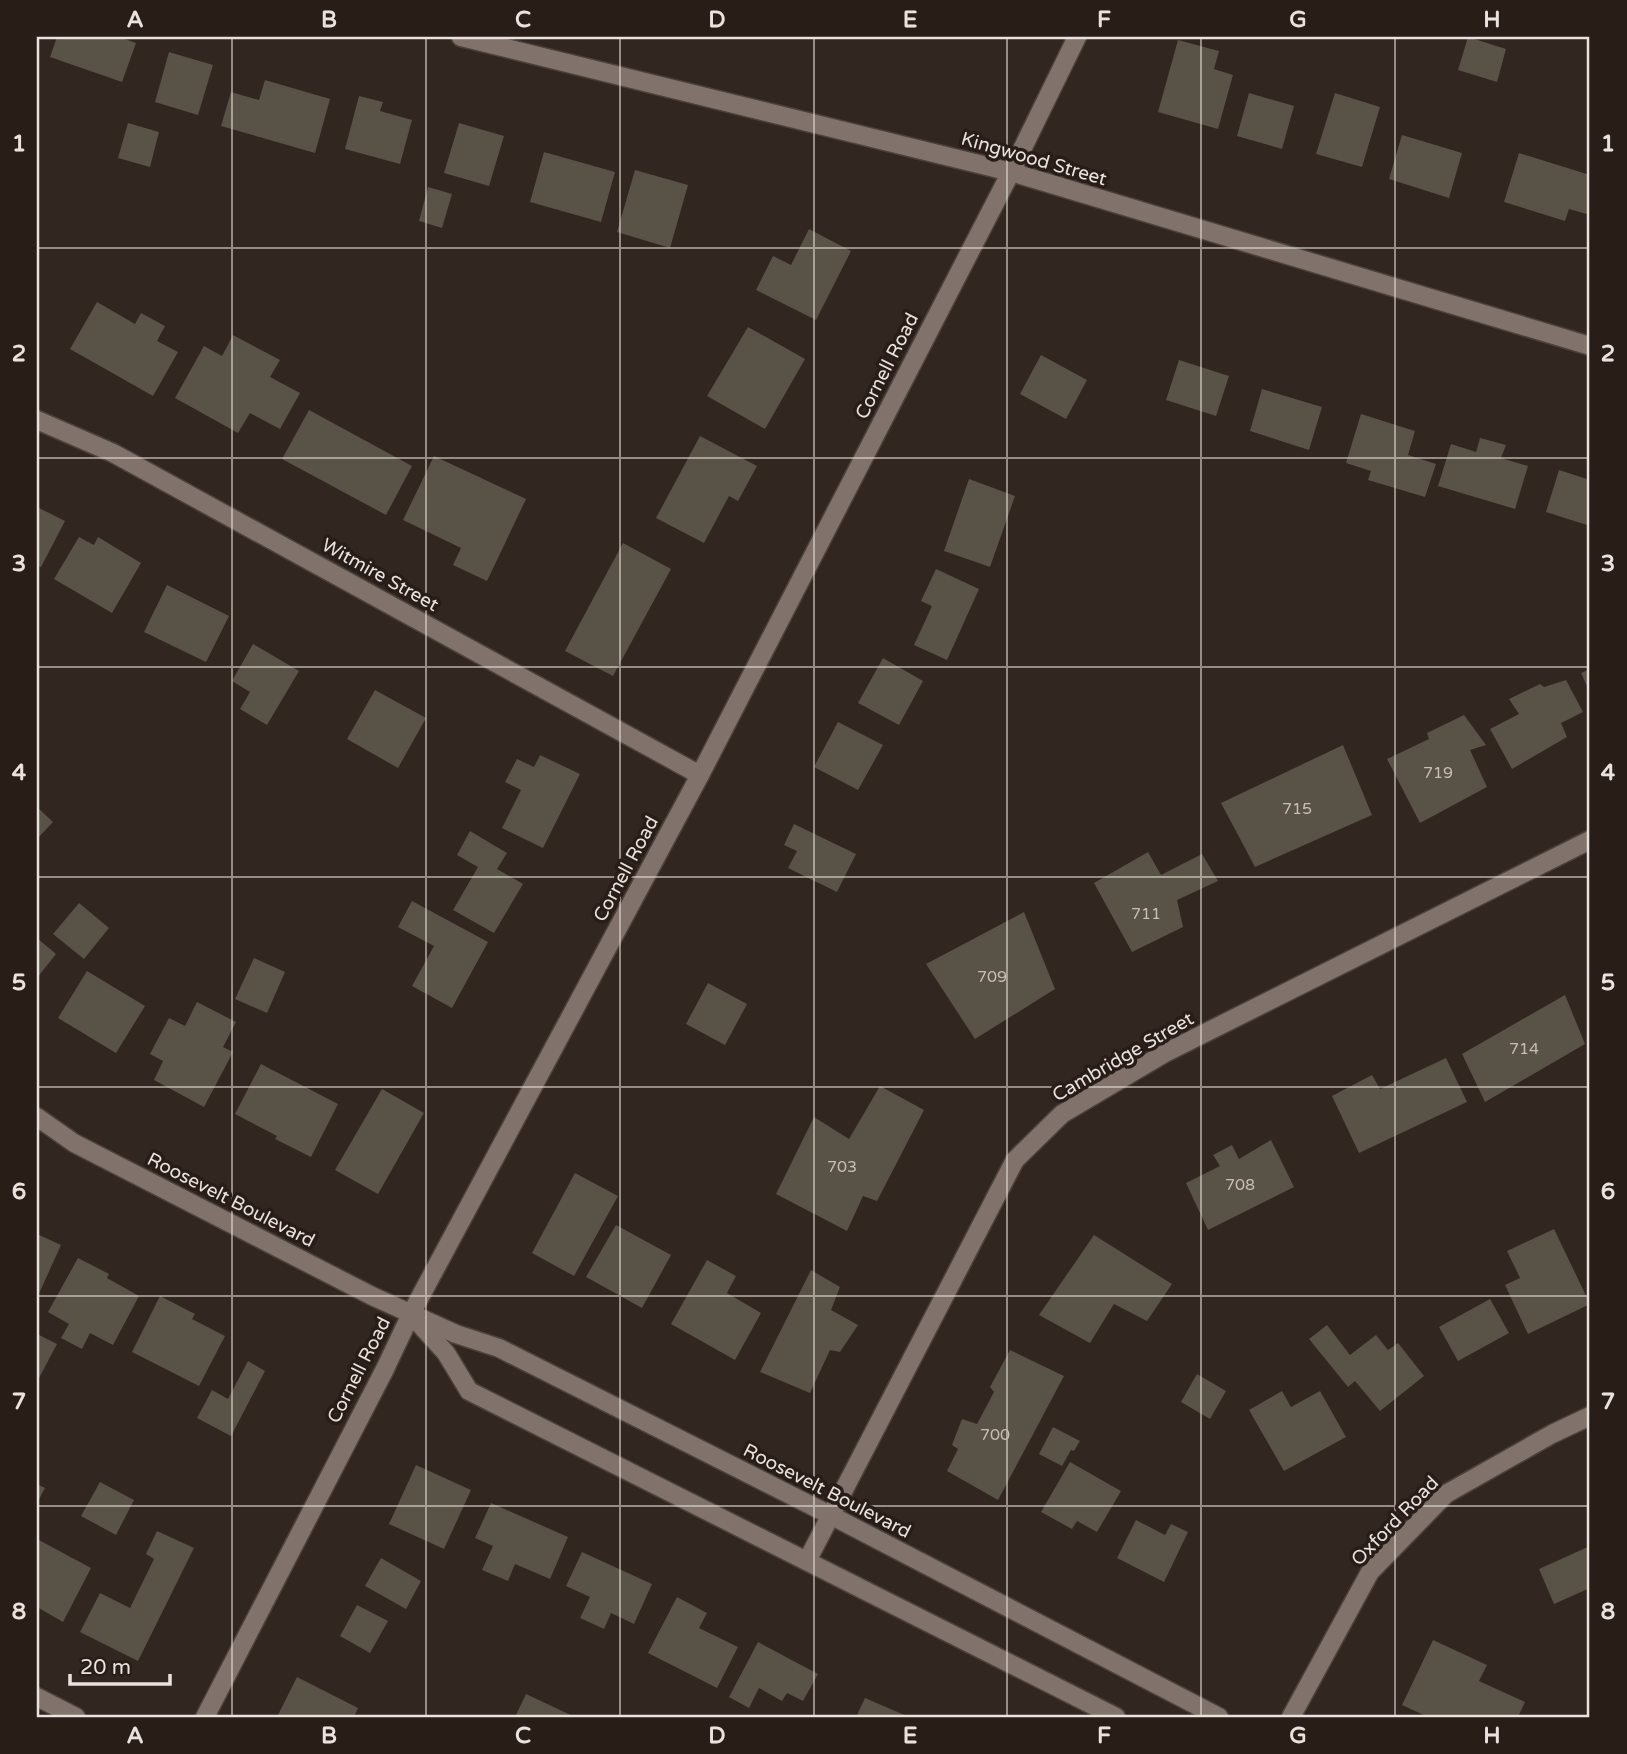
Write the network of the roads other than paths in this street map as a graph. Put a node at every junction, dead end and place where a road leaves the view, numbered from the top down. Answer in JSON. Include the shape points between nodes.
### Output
{"nodes":[{"id":1,"x":461,"y":37,"type":"edge"},
{"id":2,"x":1077,"y":37,"type":"edge"},
{"id":3,"x":1011,"y":172,"type":"junction"},
{"id":4,"x":1590,"y":346,"type":"edge"},
{"id":5,"x":37,"y":420,"type":"edge"},
{"id":6,"x":700,"y":775,"type":"junction"},
{"id":7,"x":1590,"y":840,"type":"edge"},
{"id":8,"x":37,"y":1117,"type":"edge"},
{"id":9,"x":411,"y":1314,"type":"junction"},
{"id":10,"x":1590,"y":1416,"type":"edge"},
{"id":11,"x":832,"y":1516,"type":"junction"},
{"id":12,"x":807,"y":1561,"type":"junction"},
{"id":13,"x":37,"y":1697,"type":"edge"},
{"id":14,"x":76,"y":1717,"type":"edge"},
{"id":15,"x":205,"y":1717,"type":"edge"},
{"id":16,"x":1116,"y":1717,"type":"edge"},
{"id":17,"x":1219,"y":1717,"type":"edge"},
{"id":18,"x":1291,"y":1717,"type":"edge"}],
"edges":[{"from":1,"to":3,"type":"street","name":"Kingwood Street"},
{"from":2,"to":3,"type":"street","name":"Cornell Road"},
{"from":3,"to":4,"type":"street","name":"Kingwood Street"},
{"from":3,"to":6,"type":"street","name":"Cornell Road"},
{"from":5,"to":6,"type":"street","name":"Witmire Street","via":[[113,453]]},
{"from":6,"to":9,"type":"street","name":"Cornell Road"},
{"from":7,"to":11,"type":"street","name":"Cambridge Street","via":[[1165,1053],[1062,1114],[1015,1160]]},
{"from":8,"to":9,"type":"street","name":"Roosevelt Boulevard","via":[[74,1143]]},
{"from":9,"to":11,"type":"street","name":"Roosevelt Boulevard","via":[[499,1348]]},
{"from":9,"to":12,"type":"street","name":"Roosevelt Boulevard","via":[[446,1353],[469,1391]]},
{"from":9,"to":15,"type":"street","name":"Cornell Road"},
{"from":10,"to":18,"type":"street","name":"Oxford Road","via":[[1446,1494],[1370,1572]]},
{"from":11,"to":12,"type":"street","name":"Cambridge Street"},
{"from":11,"to":17,"type":"street","name":"Roosevelt Boulevard"},
{"from":12,"to":16,"type":"street","name":"Roosevelt Boulevard"},
{"from":13,"to":14,"type":"street"}]}
